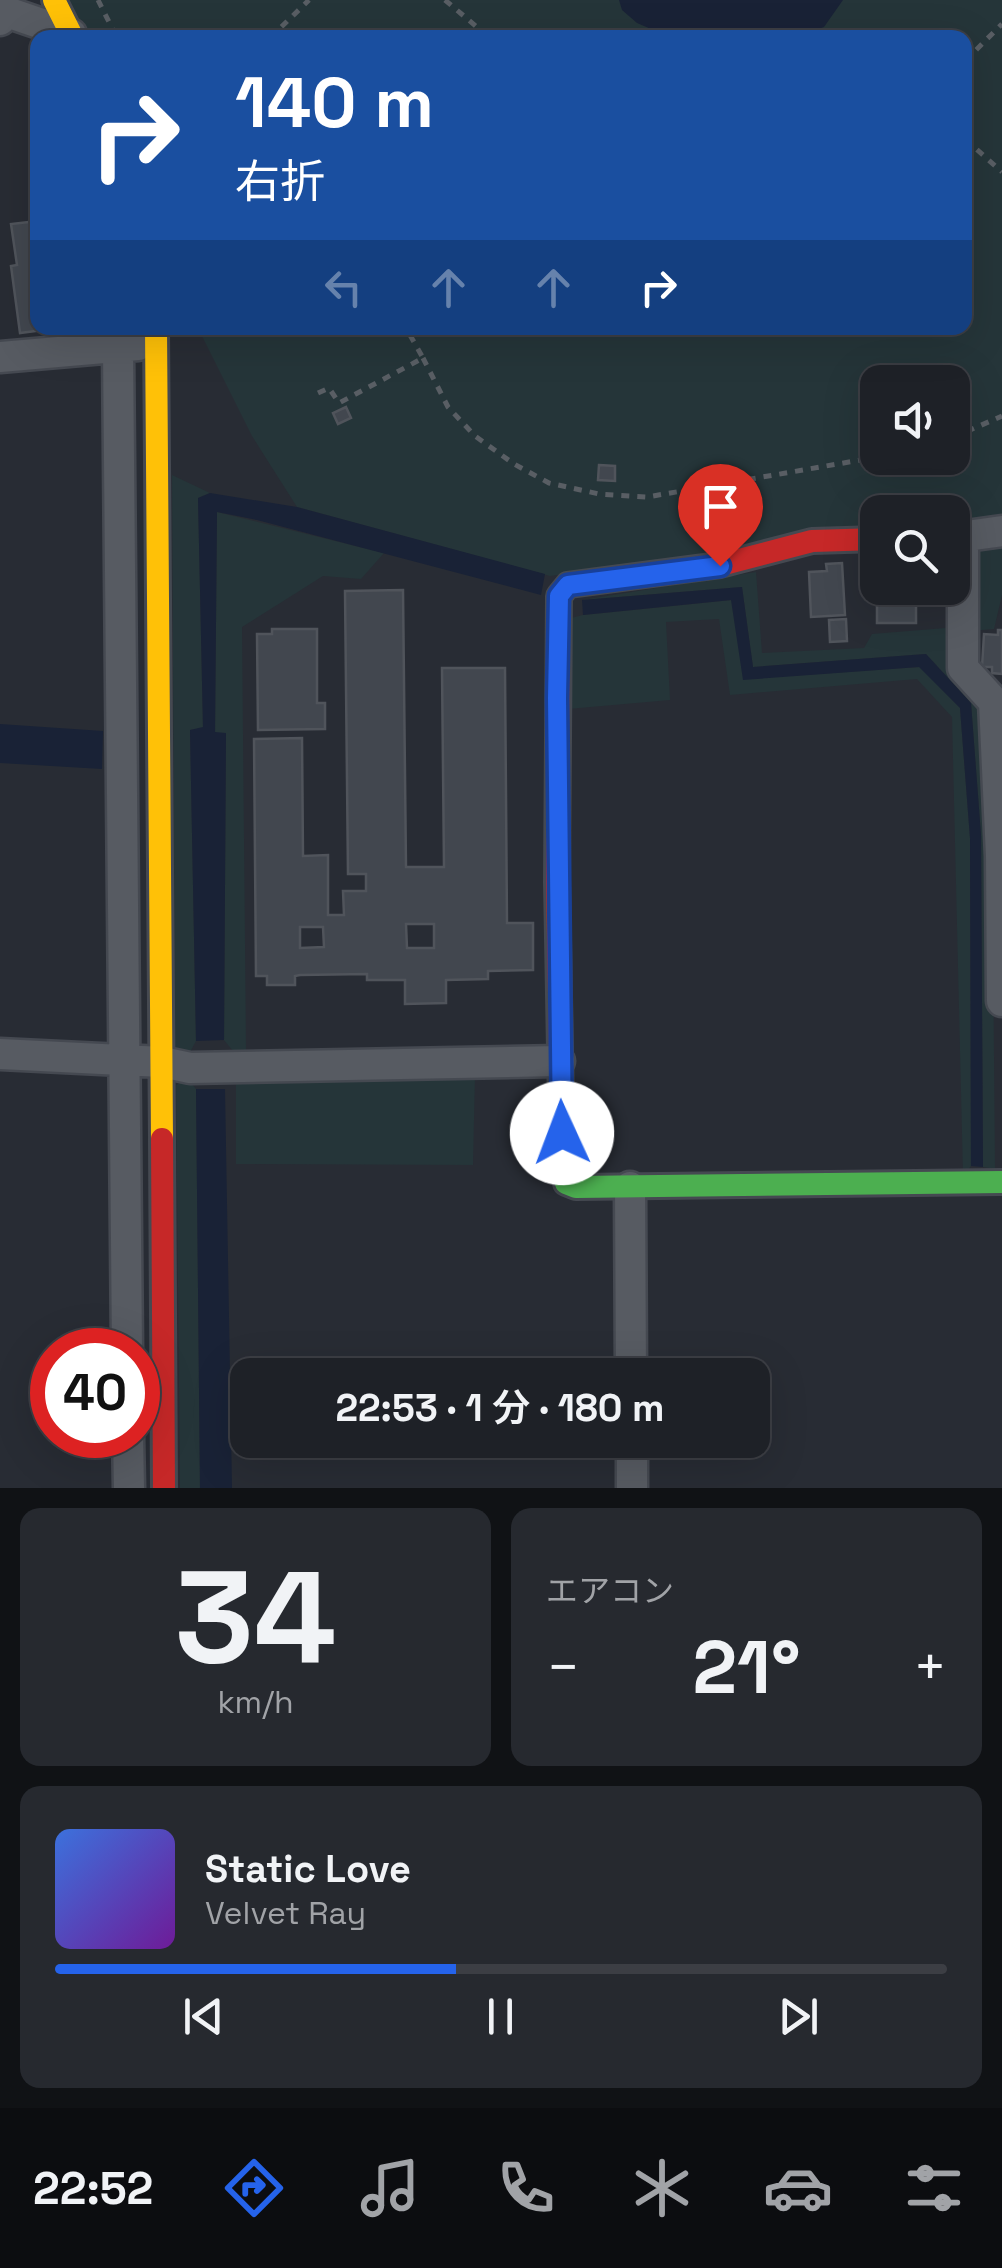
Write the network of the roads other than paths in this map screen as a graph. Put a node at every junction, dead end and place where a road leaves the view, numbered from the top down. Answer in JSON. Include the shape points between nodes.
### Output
{"nodes":[{"id":1,"x":54,"y":0,"type":"edge"},
{"id":2,"x":0,"y":20,"type":"edge"},
{"id":3,"x":56,"y":30,"type":"edge"},
{"id":4,"x":69,"y":30,"type":"edge"},
{"id":5,"x":156,"y":335,"type":"edge"},
{"id":6,"x":118,"y":348,"type":"junction"},
{"id":7,"x":0,"y":357,"type":"edge"},
{"id":8,"x":1002,"y":531,"type":"edge"},
{"id":9,"x":970,"y":536,"type":"edge"},
{"id":10,"x":860,"y":540,"type":"edge"},
{"id":11,"x":961,"y":605,"type":"edge"},
{"id":12,"x":1002,"y":1000,"type":"edge"},
{"id":13,"x":0,"y":1054,"type":"edge"},
{"id":14,"x":124,"y":1061,"type":"junction"},
{"id":15,"x":559,"y":1061,"type":"junction"},
{"id":16,"x":162,"y":1062,"type":"junction"},
{"id":17,"x":1002,"y":1182,"type":"edge"},
{"id":18,"x":630,"y":1187,"type":"junction"},
{"id":19,"x":127,"y":1328,"type":"edge"},
{"id":20,"x":632,"y":1358,"type":"edge"},
{"id":21,"x":128,"y":1458,"type":"edge"},
{"id":22,"x":632,"y":1458,"type":"edge"},
{"id":23,"x":128,"y":1488,"type":"edge"},
{"id":24,"x":164,"y":1488,"type":"edge"},
{"id":25,"x":632,"y":1488,"type":"edge"}],
"edges":[{"from":1,"to":4,"type":"street"},
{"from":2,"to":3,"type":"street","via":[[4,11]]},
{"from":5,"to":6,"type":"street"},
{"from":5,"to":16,"type":"street"},
{"from":6,"to":7,"type":"street"},
{"from":6,"to":14,"type":"street"},
{"from":8,"to":9,"type":"street"},
{"from":10,"to":15,"type":"street","via":[[812,541],[720,566],[568,585],[559,596]]},
{"from":11,"to":12,"type":"street","via":[[963,668],[994,702]]},
{"from":13,"to":14,"type":"street"},
{"from":14,"to":16,"type":"street"},
{"from":14,"to":19,"type":"street"},
{"from":15,"to":16,"type":"street","via":[[190,1068]]},
{"from":15,"to":18,"type":"street","via":[[566,1183]]},
{"from":16,"to":24,"type":"street"},
{"from":17,"to":18,"type":"street"},
{"from":18,"to":20,"type":"street"},
{"from":21,"to":23,"type":"street"},
{"from":22,"to":25,"type":"street"}]}
